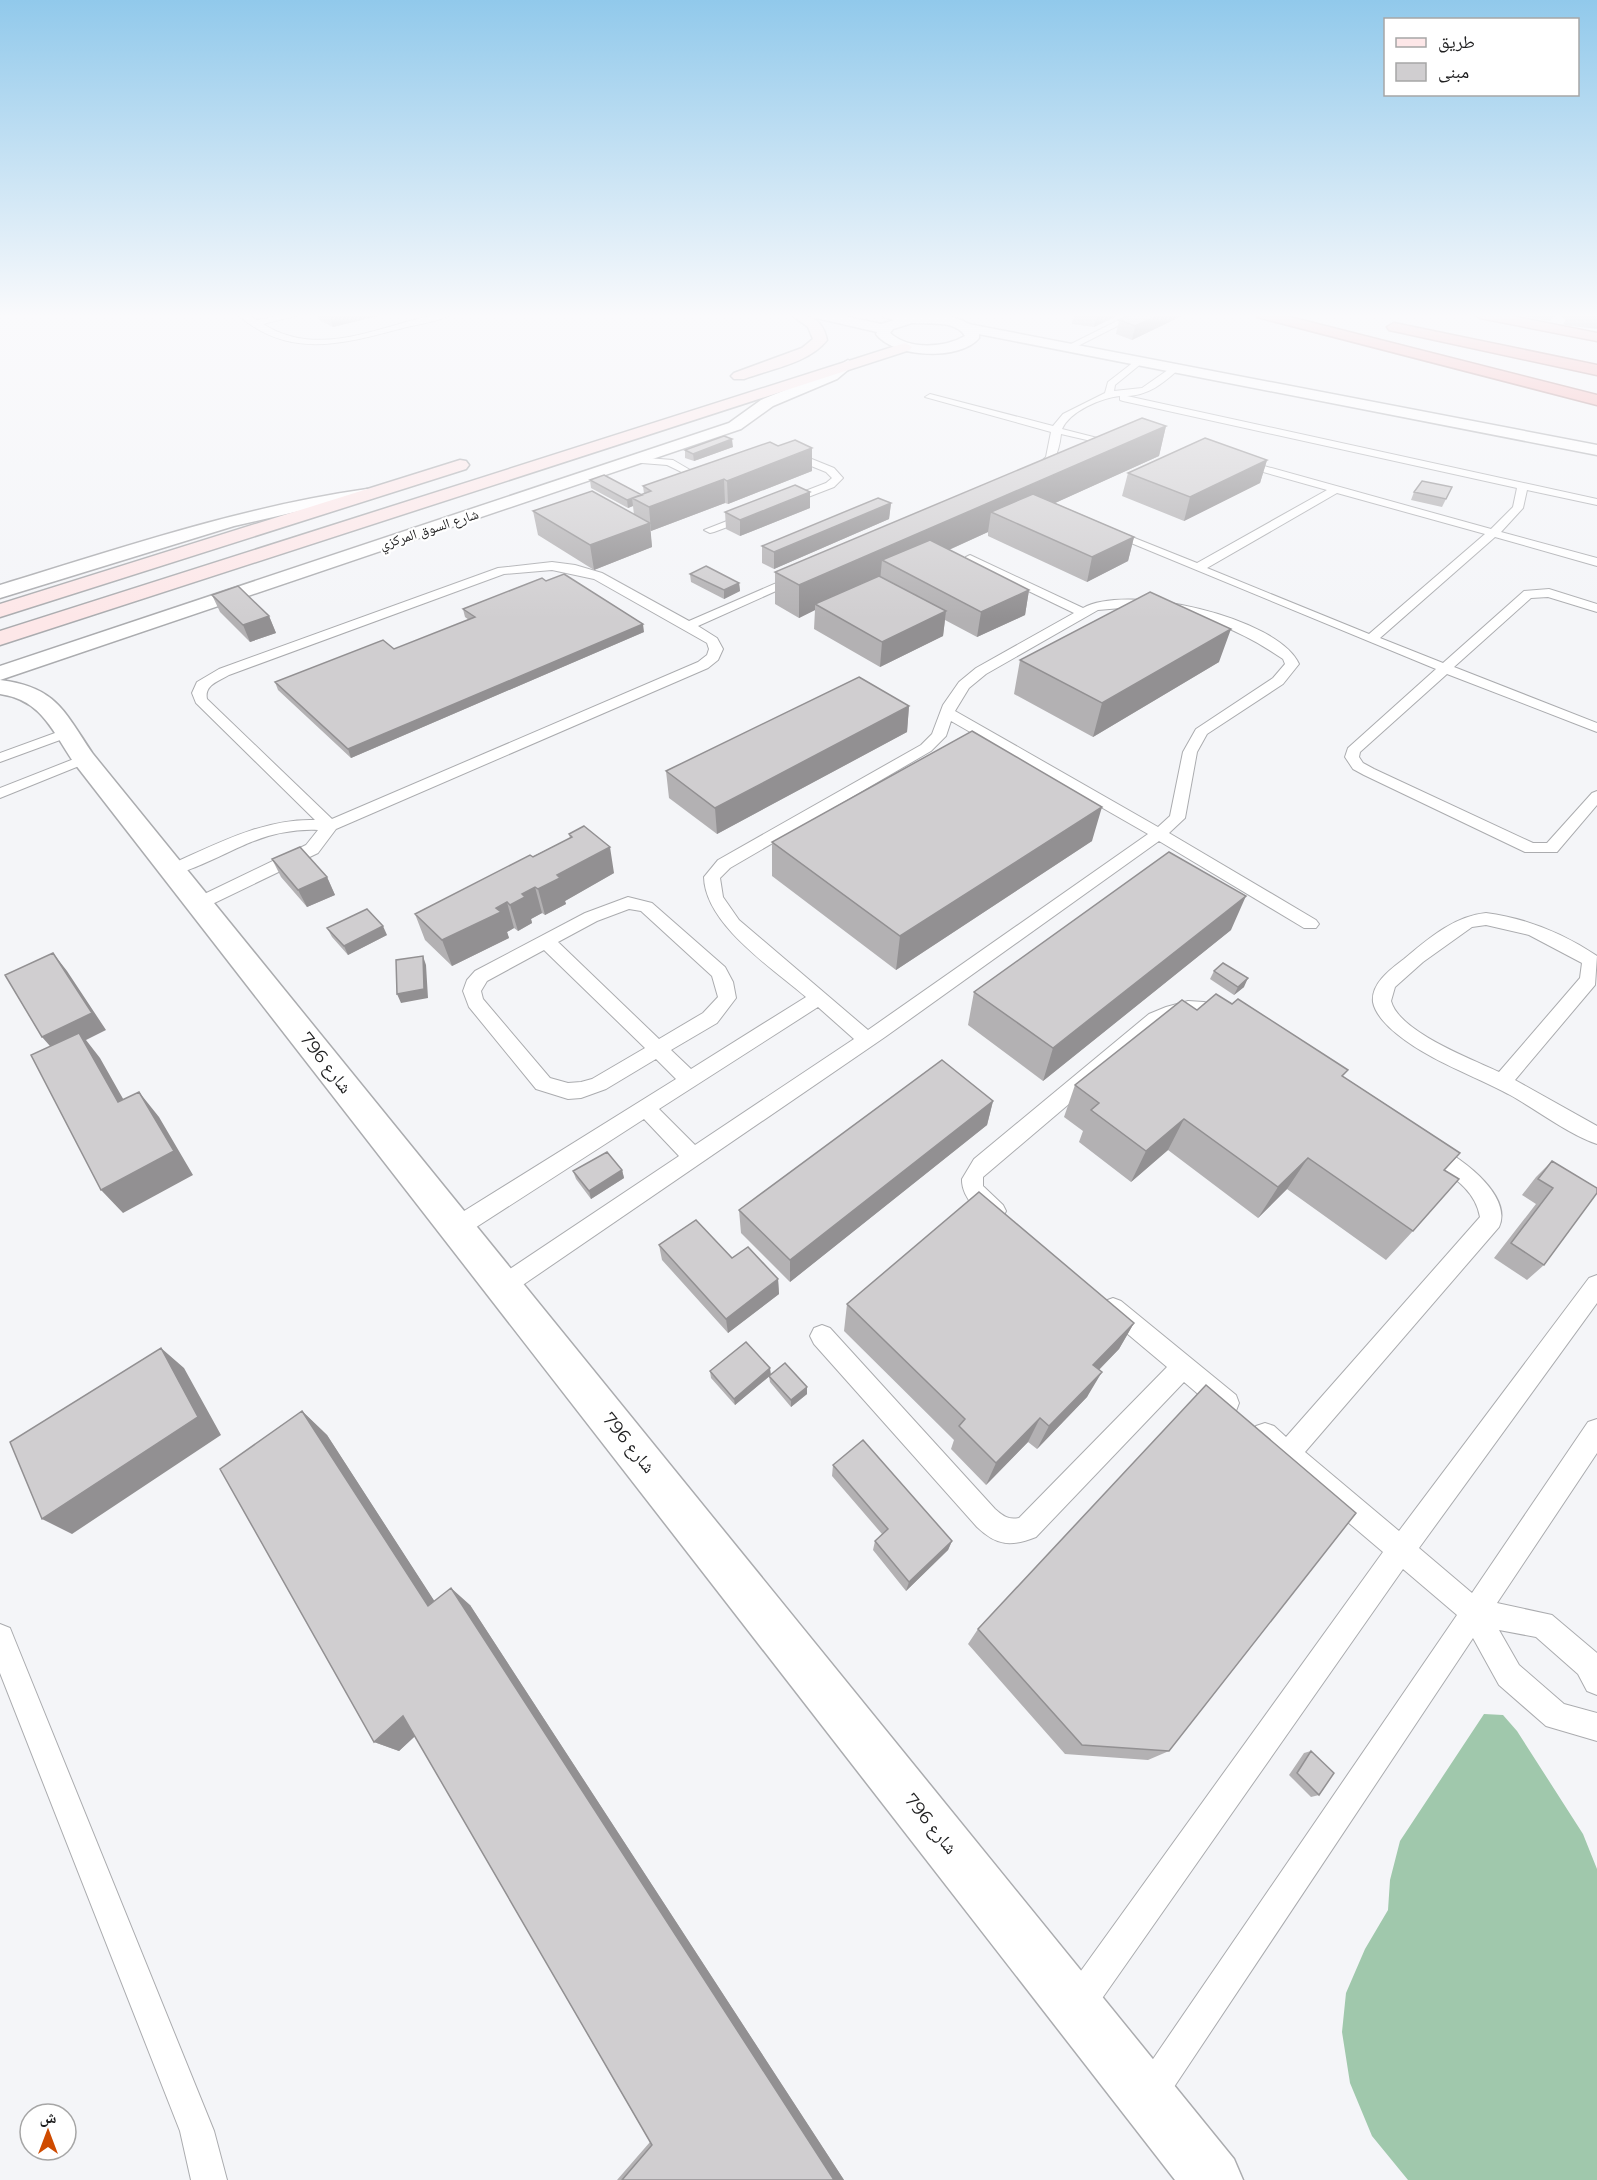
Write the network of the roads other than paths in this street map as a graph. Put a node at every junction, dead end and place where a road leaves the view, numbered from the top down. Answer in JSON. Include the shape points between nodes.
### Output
{"nodes":[{"id":1,"x":662,"y":416,"type":"edge"},
{"id":2,"x":749,"y":416,"type":"edge"},
{"id":3,"x":1002,"y":416,"type":"edge"},
{"id":4,"x":1067,"y":416,"type":"edge"},
{"id":5,"x":1203,"y":416,"type":"edge"},
{"id":6,"x":1421,"y":416,"type":"edge"},
{"id":7,"x":1056,"y":430,"type":"junction"},
{"id":8,"x":1113,"y":445,"type":"edge"},
{"id":9,"x":778,"y":450,"type":"edge"},
{"id":10,"x":1597,"y":450,"type":"edge"},
{"id":11,"x":669,"y":455,"type":"junction"},
{"id":12,"x":481,"y":459,"type":"dead end"},
{"id":13,"x":1231,"y":460,"type":"edge"},
{"id":14,"x":1027,"y":476,"type":"edge"},
{"id":15,"x":672,"y":481,"type":"edge"},
{"id":16,"x":1523,"y":486,"type":"junction"},
{"id":17,"x":1336,"y":489,"type":"junction"},
{"id":18,"x":367,"y":494,"type":"junction"},
{"id":19,"x":1597,"y":502,"type":"edge"},
{"id":20,"x":1094,"y":525,"type":"edge"},
{"id":21,"x":711,"y":530,"type":"dead end"},
{"id":22,"x":1494,"y":532,"type":"junction"},
{"id":23,"x":970,"y":559,"type":"edge"},
{"id":24,"x":1597,"y":562,"type":"edge"},
{"id":25,"x":1198,"y":568,"type":"junction"},
{"id":26,"x":810,"y":573,"type":"edge"},
{"id":27,"x":0,"y":592,"type":"edge"},
{"id":28,"x":1597,"y":608,"type":"edge"},
{"id":29,"x":0,"y":611,"type":"edge"},
{"id":30,"x":1084,"y":613,"type":"junction"},
{"id":31,"x":688,"y":626,"type":"junction"},
{"id":32,"x":0,"y":638,"type":"edge"},
{"id":33,"x":1371,"y":639,"type":"junction"},
{"id":34,"x":63,"y":651,"type":"junction"},
{"id":35,"x":1445,"y":669,"type":"junction"},
{"id":36,"x":0,"y":673,"type":"edge"},
{"id":37,"x":0,"y":687,"type":"edge"},
{"id":38,"x":948,"y":713,"type":"junction"},
{"id":39,"x":1597,"y":728,"type":"edge"},
{"id":40,"x":66,"y":732,"type":"junction"},
{"id":41,"x":0,"y":758,"type":"edge"},
{"id":42,"x":0,"y":793,"type":"edge"},
{"id":43,"x":1597,"y":796,"type":"edge"},
{"id":44,"x":330,"y":826,"type":"junction"},
{"id":45,"x":1159,"y":834,"type":"junction"},
{"id":46,"x":174,"y":870,"type":"junction"},
{"id":47,"x":200,"y":903,"type":"junction"},
{"id":48,"x":1310,"y":924,"type":"dead end"},
{"id":49,"x":546,"y":941,"type":"junction"},
{"id":50,"x":818,"y":999,"type":"junction"},
{"id":51,"x":1244,"y":1025,"type":"edge"},
{"id":52,"x":867,"y":1039,"type":"junction"},
{"id":53,"x":658,"y":1049,"type":"junction"},
{"id":54,"x":690,"y":1080,"type":"junction"},
{"id":55,"x":1502,"y":1082,"type":"junction"},
{"id":56,"x":645,"y":1108,"type":"junction"},
{"id":57,"x":1597,"y":1136,"type":"edge"},
{"id":58,"x":1412,"y":1139,"type":"edge"},
{"id":59,"x":694,"y":1157,"type":"junction"},
{"id":60,"x":1013,"y":1226,"type":"edge"},
{"id":61,"x":456,"y":1228,"type":"junction"},
{"id":62,"x":1597,"y":1285,"type":"edge"},
{"id":63,"x":503,"y":1286,"type":"junction"},
{"id":64,"x":1094,"y":1292,"type":"edge"},
{"id":65,"x":822,"y":1336,"type":"dead end"},
{"id":66,"x":1184,"y":1366,"type":"junction"},
{"id":67,"x":1597,"y":1431,"type":"edge"},
{"id":68,"x":1287,"y":1454,"type":"junction"},
{"id":69,"x":1401,"y":1550,"type":"junction"},
{"id":70,"x":1474,"y":1612,"type":"junction"},
{"id":71,"x":0,"y":1638,"type":"edge"},
{"id":72,"x":1597,"y":1681,"type":"edge"},
{"id":73,"x":1597,"y":1726,"type":"edge"},
{"id":74,"x":1076,"y":2006,"type":"junction"},
{"id":75,"x":1147,"y":2098,"type":"junction"},
{"id":76,"x":209,"y":2180,"type":"edge"},
{"id":77,"x":1213,"y":2180,"type":"edge"}],
"edges":[{"from":1,"to":32,"type":"main road","name":"شارع السوق المركزي"},
{"from":2,"to":11,"type":"street","name":"شارع السوق المركزي","via":[[735,426]]},
{"from":3,"to":7,"type":"lane"},
{"from":4,"to":7,"type":"lane"},
{"from":5,"to":16,"type":"lane"},
{"from":6,"to":10,"type":"street"},
{"from":7,"to":8,"type":"lane"},
{"from":7,"to":14,"type":"lane","via":[[1051,459]]},
{"from":9,"to":21,"type":"lane","via":[[830,470],[838,478],[830,485]]},
{"from":11,"to":15,"type":"lane","via":[[698,472]]},
{"from":11,"to":34,"type":"street","name":"شارع السوق المركزي","via":[[633,460]]},
{"from":12,"to":18,"type":"main road"},
{"from":13,"to":17,"type":"lane"},
{"from":16,"to":19,"type":"lane"},
{"from":16,"to":22,"type":"lane","via":[[1518,508]]},
{"from":17,"to":22,"type":"lane"},
{"from":17,"to":25,"type":"lane"},
{"from":18,"to":27,"type":"street","via":[[243,518]]},
{"from":18,"to":29,"type":"main road"},
{"from":20,"to":25,"type":"lane"},
{"from":22,"to":24,"type":"lane"},
{"from":22,"to":33,"type":"lane"},
{"from":23,"to":30,"type":"lane"},
{"from":25,"to":33,"type":"lane"},
{"from":26,"to":31,"type":"lane"},
{"from":28,"to":35,"type":"lane","via":[[1549,593],[1528,594]]},
{"from":30,"to":38,"type":"lane","via":[[981,671],[964,685]]},
{"from":30,"to":45,"type":"lane","via":[[1117,603],[1144,602],[1186,609],[1224,620],[1260,637],[1289,657],[1292,664],[1278,681],[1201,732],[1190,752],[1177,818]]},
{"from":31,"to":44,"type":"lane","via":[[712,641],[716,649],[703,665]]},
{"from":31,"to":44,"type":"lane","via":[[598,576],[576,569],[527,567],[502,571],[224,672],[202,685],[198,693],[201,700]]},
{"from":33,"to":35,"type":"lane"},
{"from":34,"to":36,"type":"street","name":"شارع السوق المركزي"},
{"from":34,"to":40,"type":"street","via":[[45,682]]},
{"from":35,"to":39,"type":"lane"},
{"from":35,"to":43,"type":"lane","via":[[1353,752],[1358,766],[1520,844],[1542,850],[1556,844]]},
{"from":37,"to":40,"type":"street","name":"شارع 796","via":[[30,692]]},
{"from":38,"to":45,"type":"lane"},
{"from":38,"to":50,"type":"lane","via":[[939,736],[926,748],[744,851],[712,877],[716,902],[734,924]]},
{"from":40,"to":41,"type":"lane"},
{"from":40,"to":42,"type":"lane"},
{"from":40,"to":46,"type":"street","name":"شارع 796"},
{"from":44,"to":46,"type":"lane","via":[[308,823],[266,829]]},
{"from":44,"to":47,"type":"lane","via":[[312,849]]},
{"from":45,"to":48,"type":"lane"},
{"from":45,"to":52,"type":"lane"},
{"from":46,"to":47,"type":"street","name":"شارع 796"},
{"from":47,"to":61,"type":"street","name":"شارع 796"},
{"from":49,"to":53,"type":"lane"},
{"from":49,"to":53,"type":"lane","via":[[606,910],[638,904],[719,972],[727,998],[710,1018]]},
{"from":49,"to":53,"type":"lane","via":[[481,976],[471,993],[543,1084],[581,1090],[609,1079]]},
{"from":50,"to":52,"type":"lane"},
{"from":50,"to":54,"type":"lane"},
{"from":51,"to":60,"type":"lane","via":[[1211,1009],[1189,1007],[1156,1019],[981,1165],[971,1179],[977,1196]]},
{"from":52,"to":59,"type":"lane"},
{"from":53,"to":54,"type":"lane"},
{"from":54,"to":56,"type":"lane"},
{"from":55,"to":55,"type":"lane","via":[[1589,980],[1591,961],[1571,946],[1504,921],[1472,920],[1429,948],[1388,983],[1382,994],[1384,1008],[1401,1027],[1429,1046]]},
{"from":55,"to":57,"type":"lane"},
{"from":56,"to":59,"type":"lane"},
{"from":56,"to":61,"type":"lane"},
{"from":58,"to":68,"type":"lane","via":[[1482,1189],[1491,1220]]},
{"from":59,"to":63,"type":"lane"},
{"from":61,"to":63,"type":"street","name":"شارع 796"},
{"from":62,"to":69,"type":"lane"},
{"from":63,"to":74,"type":"street","name":"شارع 796"},
{"from":64,"to":66,"type":"lane"},
{"from":65,"to":66,"type":"lane","via":[[986,1518],[1006,1532],[1027,1528]]},
{"from":66,"to":68,"type":"lane"},
{"from":67,"to":70,"type":"lane"},
{"from":68,"to":69,"type":"lane"},
{"from":69,"to":70,"type":"lane"},
{"from":69,"to":74,"type":"lane"},
{"from":70,"to":72,"type":"lane","via":[[1542,1625],[1588,1664]]},
{"from":70,"to":73,"type":"lane","via":[[1509,1675],[1556,1716]]},
{"from":70,"to":75,"type":"lane"},
{"from":71,"to":76,"type":"lane","via":[[197,2131]]},
{"from":74,"to":75,"type":"street","name":"شارع 796"},
{"from":75,"to":77,"type":"street","name":"شارع 796"}]}
